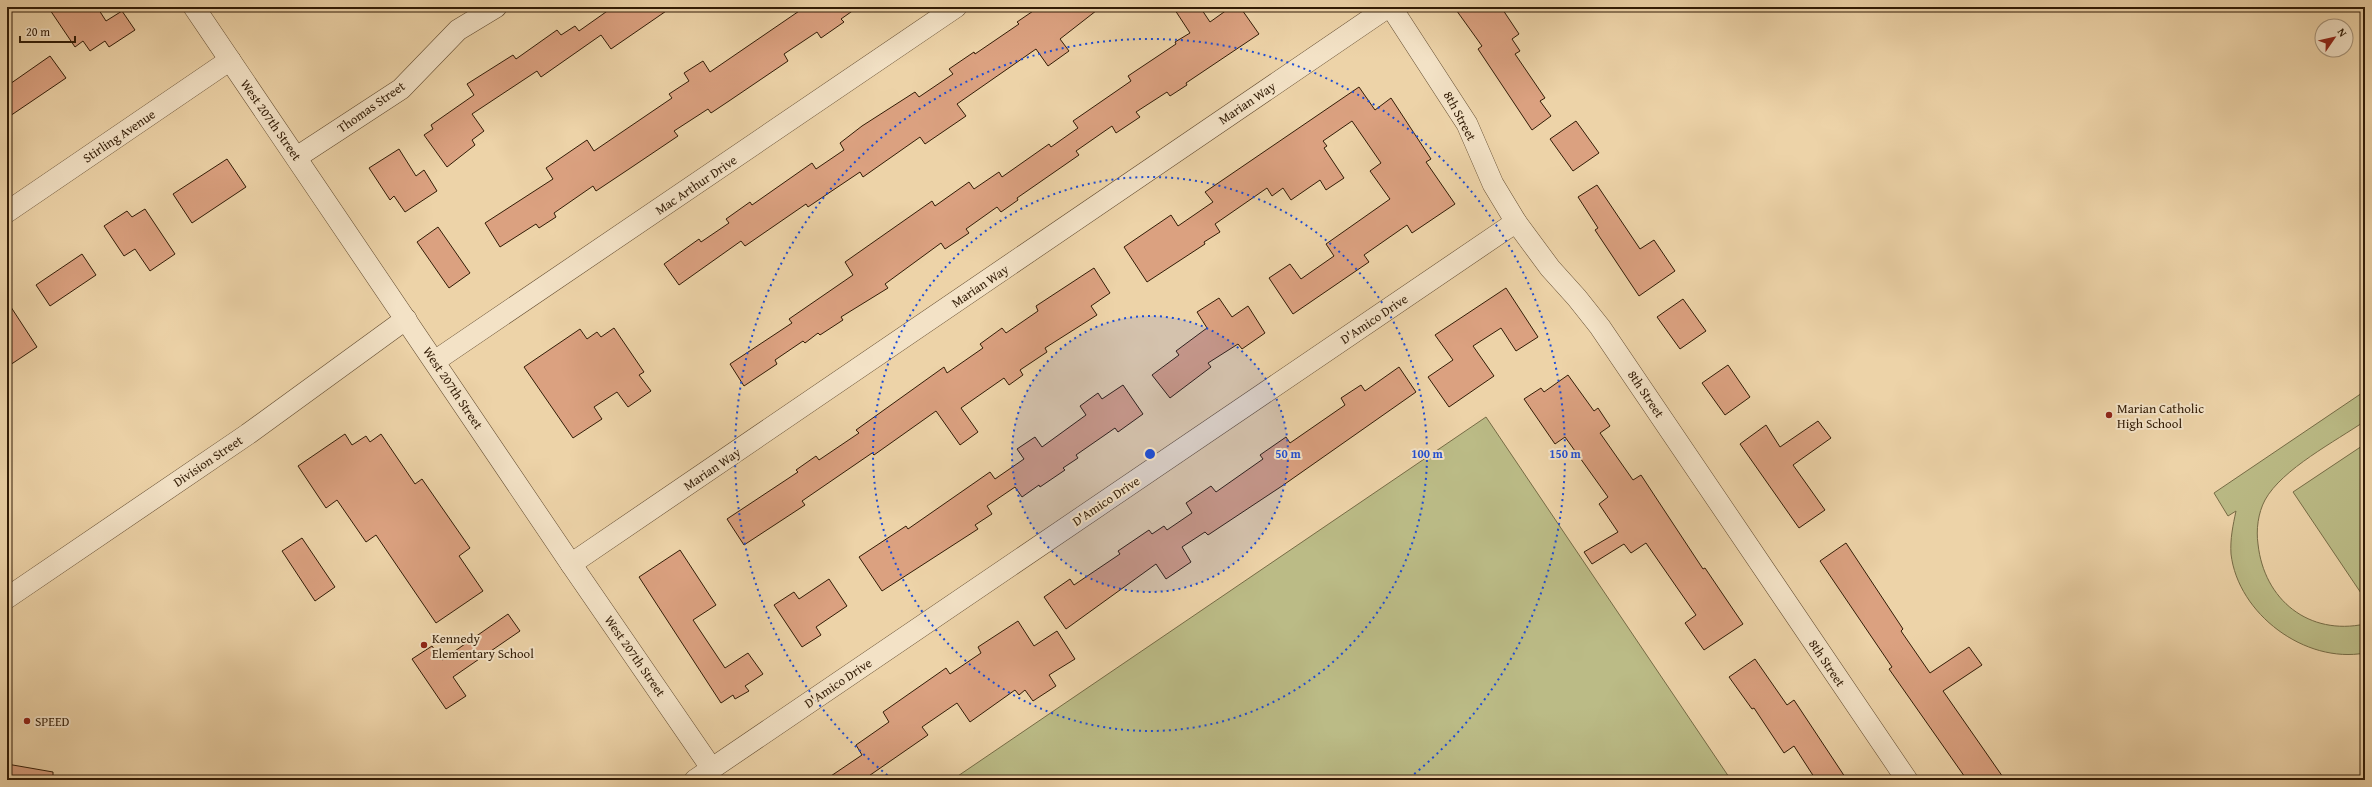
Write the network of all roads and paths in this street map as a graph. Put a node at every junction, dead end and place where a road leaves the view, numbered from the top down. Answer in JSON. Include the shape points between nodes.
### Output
{"nodes":[{"id":1,"x":194,"y":7,"type":"edge"},
{"id":2,"x":496,"y":7,"type":"edge"},
{"id":3,"x":956,"y":7,"type":"edge"},
{"id":4,"x":1388,"y":7,"type":"edge"},
{"id":5,"x":1391,"y":7,"type":"edge"},
{"id":6,"x":230,"y":60,"type":"junction"},
{"id":7,"x":297,"y":157,"type":"junction"},
{"id":8,"x":7,"y":212,"type":"edge"},
{"id":9,"x":1516,"y":222,"type":"junction"},
{"id":10,"x":406,"y":319,"type":"junction"},
{"id":11,"x":435,"y":361,"type":"junction"},
{"id":12,"x":571,"y":564,"type":"junction"},
{"id":13,"x":7,"y":598,"type":"edge"},
{"id":14,"x":704,"y":774,"type":"edge"},
{"id":15,"x":1907,"y":780,"type":"edge"}],
"edges":[{"from":1,"to":6,"type":"street","name":"West 207th Street"},
{"from":2,"to":7,"type":"street","name":"Thomas Street","via":[[458,30],[401,89]]},
{"from":3,"to":11,"type":"street","name":"Mac Arthur Drive"},
{"from":4,"to":12,"type":"street","name":"Marian Way"},
{"from":5,"to":9,"type":"street","name":"8th Street","via":[[1467,124],[1493,184]]},
{"from":6,"to":7,"type":"street","name":"West 207th Street"},
{"from":6,"to":8,"type":"street","name":"Stirling Avenue"},
{"from":7,"to":10,"type":"street","name":"West 207th Street"},
{"from":9,"to":14,"type":"street","name":"D'Amico Drive"},
{"from":9,"to":15,"type":"street","name":"8th Street","via":[[1550,268],[1600,327]]},
{"from":10,"to":11,"type":"street","name":"West 207th Street"},
{"from":10,"to":13,"type":"street","name":"Division Street","via":[[248,434]]},
{"from":11,"to":12,"type":"street","name":"West 207th Street"},
{"from":12,"to":14,"type":"street","name":"West 207th Street"}]}
